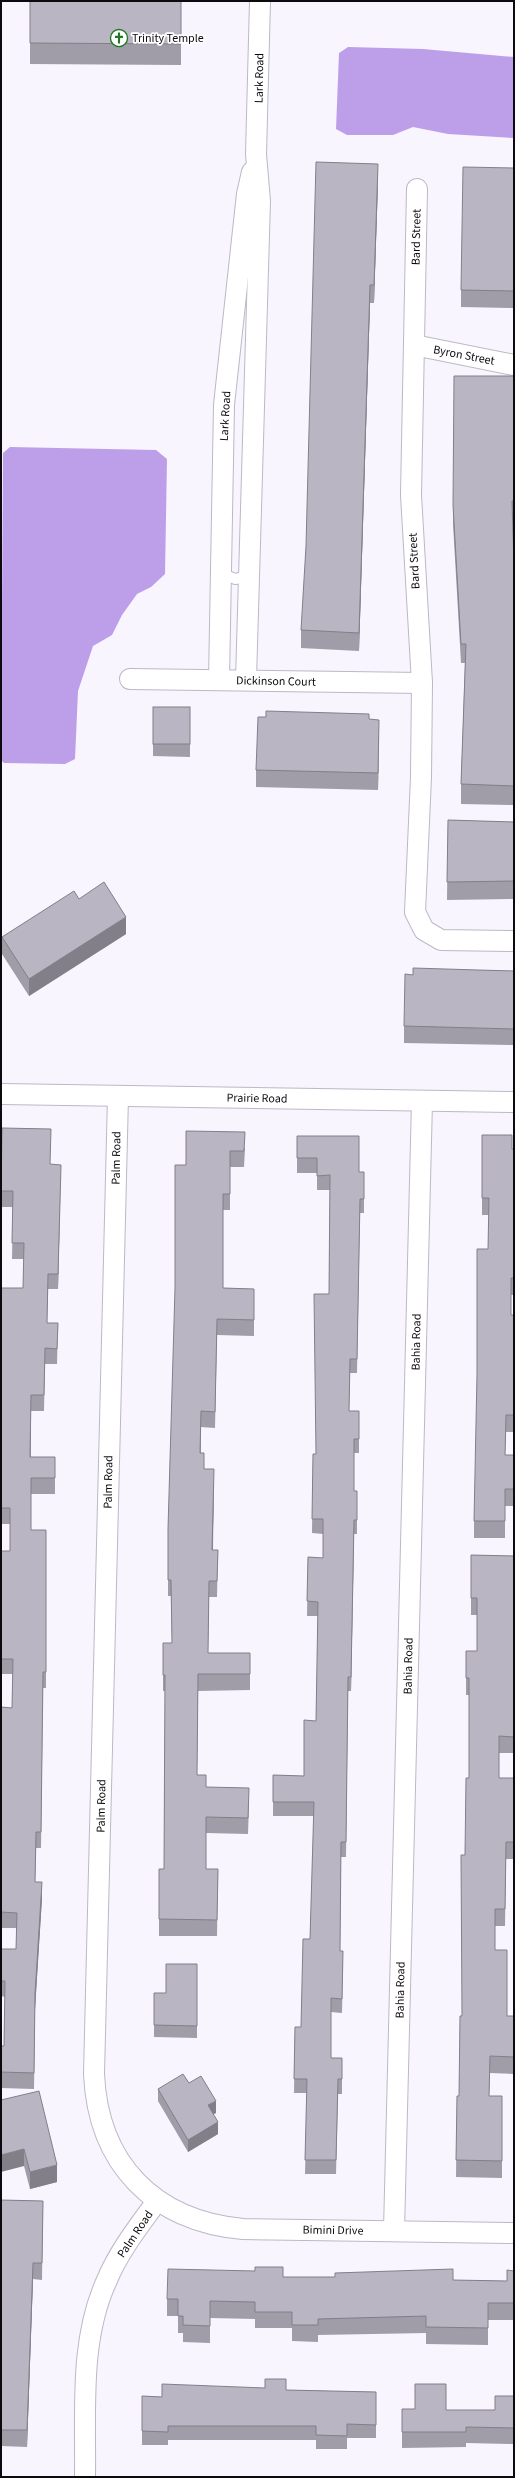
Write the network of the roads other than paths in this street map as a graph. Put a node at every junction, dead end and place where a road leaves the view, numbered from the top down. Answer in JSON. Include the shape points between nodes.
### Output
{"nodes":[{"id":1,"x":260,"y":1,"type":"edge"},
{"id":2,"x":256,"y":154,"type":"junction"},
{"id":3,"x":416,"y":189,"type":"dead end"},
{"id":4,"x":414,"y":345,"type":"junction"},
{"id":5,"x":514,"y":365,"type":"edge"},
{"id":6,"x":221,"y":573,"type":"junction"},
{"id":7,"x":250,"y":576,"type":"junction"},
{"id":8,"x":130,"y":678,"type":"dead end"},
{"id":9,"x":219,"y":680,"type":"junction"},
{"id":10,"x":246,"y":680,"type":"junction"},
{"id":11,"x":422,"y":683,"type":"junction"},
{"id":12,"x":514,"y":941,"type":"edge"},
{"id":13,"x":1,"y":1094,"type":"edge"},
{"id":14,"x":118,"y":1096,"type":"junction"},
{"id":15,"x":422,"y":1100,"type":"junction"},
{"id":16,"x":514,"y":1102,"type":"edge"},
{"id":17,"x":157,"y":2201,"type":"junction"},
{"id":18,"x":394,"y":2231,"type":"junction"},
{"id":19,"x":514,"y":2233,"type":"edge"},
{"id":20,"x":85,"y":2477,"type":"edge"}],
"edges":[{"from":1,"to":2,"type":"street","name":"Lark Road"},
{"from":2,"to":6,"type":"street","name":"Lark Road","via":[[246,194],[224,405]]},
{"from":2,"to":7,"type":"street","name":"Lark Road","via":[[260,200]]},
{"from":3,"to":4,"type":"street","name":"Bard Street"},
{"from":4,"to":5,"type":"street","name":"Byron Street"},
{"from":4,"to":11,"type":"street","name":"Bard Street","via":[[411,494]]},
{"from":6,"to":7,"type":"lane","via":[[235,579]]},
{"from":6,"to":9,"type":"street","name":"Lark Road"},
{"from":7,"to":10,"type":"street","name":"Lark Road"},
{"from":8,"to":9,"type":"street","name":"Dickinson Court"},
{"from":9,"to":10,"type":"street","name":"Dickinson Court"},
{"from":10,"to":11,"type":"street","name":"Dickinson Court"},
{"from":11,"to":12,"type":"street","name":"Bard Street","via":[[415,912],[424,930],[441,940]]},
{"from":13,"to":14,"type":"street","name":"Prairie Road"},
{"from":14,"to":15,"type":"street","name":"Prairie Road"},
{"from":14,"to":17,"type":"street","name":"Palm Road","via":[[94,2086],[97,2110],[109,2144],[128,2174]]},
{"from":15,"to":16,"type":"street","name":"Prairie Road"},
{"from":15,"to":18,"type":"street","name":"Bahia Road"},
{"from":17,"to":18,"type":"street","name":"Bimini Drive","via":[[189,2218],[224,2227]]},
{"from":17,"to":20,"type":"street","name":"Palm Road","via":[[123,2249],[107,2280],[95,2312],[88,2347]]},
{"from":18,"to":19,"type":"street","name":"Bimini Drive"}]}
